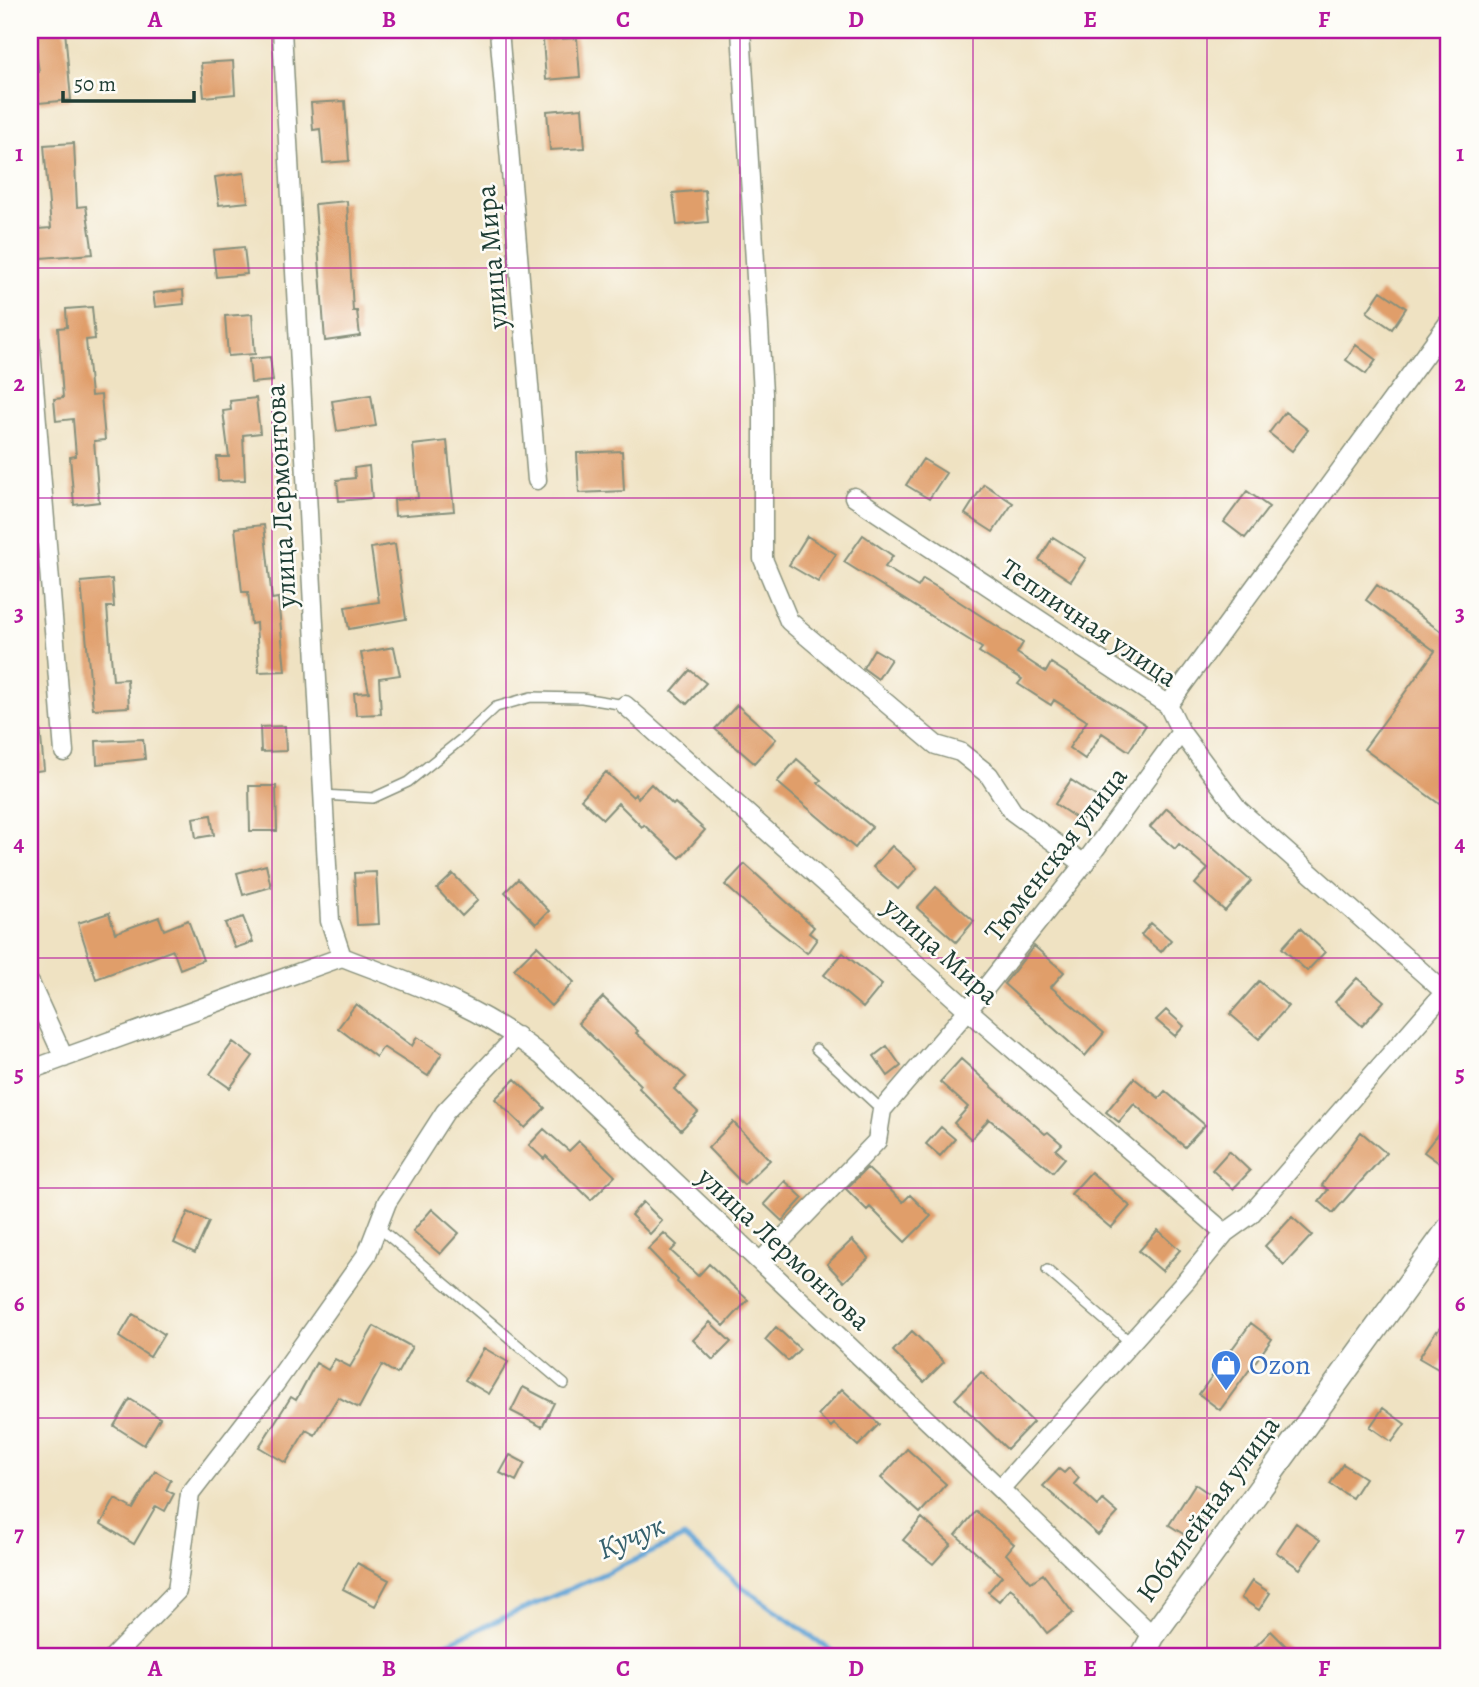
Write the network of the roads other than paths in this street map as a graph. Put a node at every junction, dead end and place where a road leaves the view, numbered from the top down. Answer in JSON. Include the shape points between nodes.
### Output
{"nodes":[{"id":1,"x":282,"y":30,"type":"edge"},
{"id":2,"x":499,"y":30,"type":"edge"},
{"id":3,"x":741,"y":30,"type":"edge"},
{"id":4,"x":1449,"y":321,"type":"edge"},
{"id":5,"x":30,"y":337,"type":"edge"},
{"id":6,"x":537,"y":480,"type":"dead end"},
{"id":7,"x":854,"y":496,"type":"dead end"},
{"id":8,"x":625,"y":705,"type":"joint"},
{"id":9,"x":1168,"y":705,"type":"junction"},
{"id":10,"x":1181,"y":732,"type":"junction"},
{"id":11,"x":64,"y":752,"type":"dead end"},
{"id":12,"x":323,"y":795,"type":"junction"},
{"id":13,"x":1084,"y":864,"type":"junction"},
{"id":14,"x":342,"y":957,"type":"junction"},
{"id":15,"x":30,"y":983,"type":"edge"},
{"id":16,"x":1447,"y":994,"type":"edge"},
{"id":17,"x":968,"y":1010,"type":"junction"},
{"id":18,"x":517,"y":1036,"type":"junction"},
{"id":19,"x":816,"y":1049,"type":"dead end"},
{"id":20,"x":64,"y":1058,"type":"junction"},
{"id":21,"x":30,"y":1070,"type":"edge"},
{"id":22,"x":882,"y":1110,"type":"junction"},
{"id":23,"x":378,"y":1227,"type":"junction"},
{"id":24,"x":1449,"y":1228,"type":"edge"},
{"id":25,"x":1225,"y":1233,"type":"junction"},
{"id":26,"x":760,"y":1262,"type":"junction"},
{"id":27,"x":1047,"y":1270,"type":"dead end"},
{"id":28,"x":1131,"y":1343,"type":"junction"},
{"id":29,"x":564,"y":1384,"type":"dead end"},
{"id":30,"x":1000,"y":1489,"type":"junction"},
{"id":31,"x":1153,"y":1636,"type":"junction"},
{"id":32,"x":114,"y":1657,"type":"edge"},
{"id":33,"x":1142,"y":1657,"type":"edge"}],
"edges":[{"from":1,"to":12,"type":"street","name":"улица Лермонтова"},
{"from":2,"to":6,"type":"street","name":"улица Мира"},
{"from":3,"to":13,"type":"street","via":[[763,393],[763,559],[789,621],[936,745],[960,752],[989,775],[1013,812]]},
{"from":4,"to":9,"type":"street"},
{"from":5,"to":11,"type":"street"},
{"from":7,"to":9,"type":"street","name":"Тепличная улица"},
{"from":8,"to":12,"type":"lane","via":[[531,697],[496,706],[408,782],[373,798]]},
{"from":8,"to":17,"type":"street","name":"улица Мира"},
{"from":9,"to":10,"type":"street","name":"Тепличная улица"},
{"from":10,"to":13,"type":"street","name":"Тюменская улица"},
{"from":10,"to":16,"type":"street","name":"Тепличная улица","via":[[1238,808]]},
{"from":12,"to":14,"type":"street","name":"улица Лермонтова","via":[[330,921]]},
{"from":13,"to":17,"type":"street","name":"Тюменская улица"},
{"from":14,"to":18,"type":"street","name":"улица Лермонтова","via":[[452,999]]},
{"from":14,"to":20,"type":"street"},
{"from":15,"to":20,"type":"street"},
{"from":16,"to":25,"type":"street","via":[[1250,1215]]},
{"from":17,"to":22,"type":"street","name":"Тюменская улица"},
{"from":17,"to":25,"type":"street","name":"улица Мира"},
{"from":18,"to":23,"type":"street","via":[[445,1112],[387,1202]]},
{"from":18,"to":26,"type":"street","name":"улица Лермонтова"},
{"from":19,"to":22,"type":"lane"},
{"from":20,"to":21,"type":"street"},
{"from":22,"to":26,"type":"street","name":"Тюменская улица","via":[[877,1141]]},
{"from":23,"to":29,"type":"lane"},
{"from":23,"to":32,"type":"street","via":[[367,1254],[190,1494],[177,1591]]},
{"from":24,"to":31,"type":"street","name":"Юбилейная улица"},
{"from":25,"to":28,"type":"street"},
{"from":26,"to":30,"type":"street","name":"улица Лермонтова"},
{"from":27,"to":28,"type":"lane"},
{"from":28,"to":30,"type":"street"},
{"from":30,"to":31,"type":"street","name":"улица Лермонтова"},
{"from":31,"to":33,"type":"street","name":"Юбилейная улица"}]}
